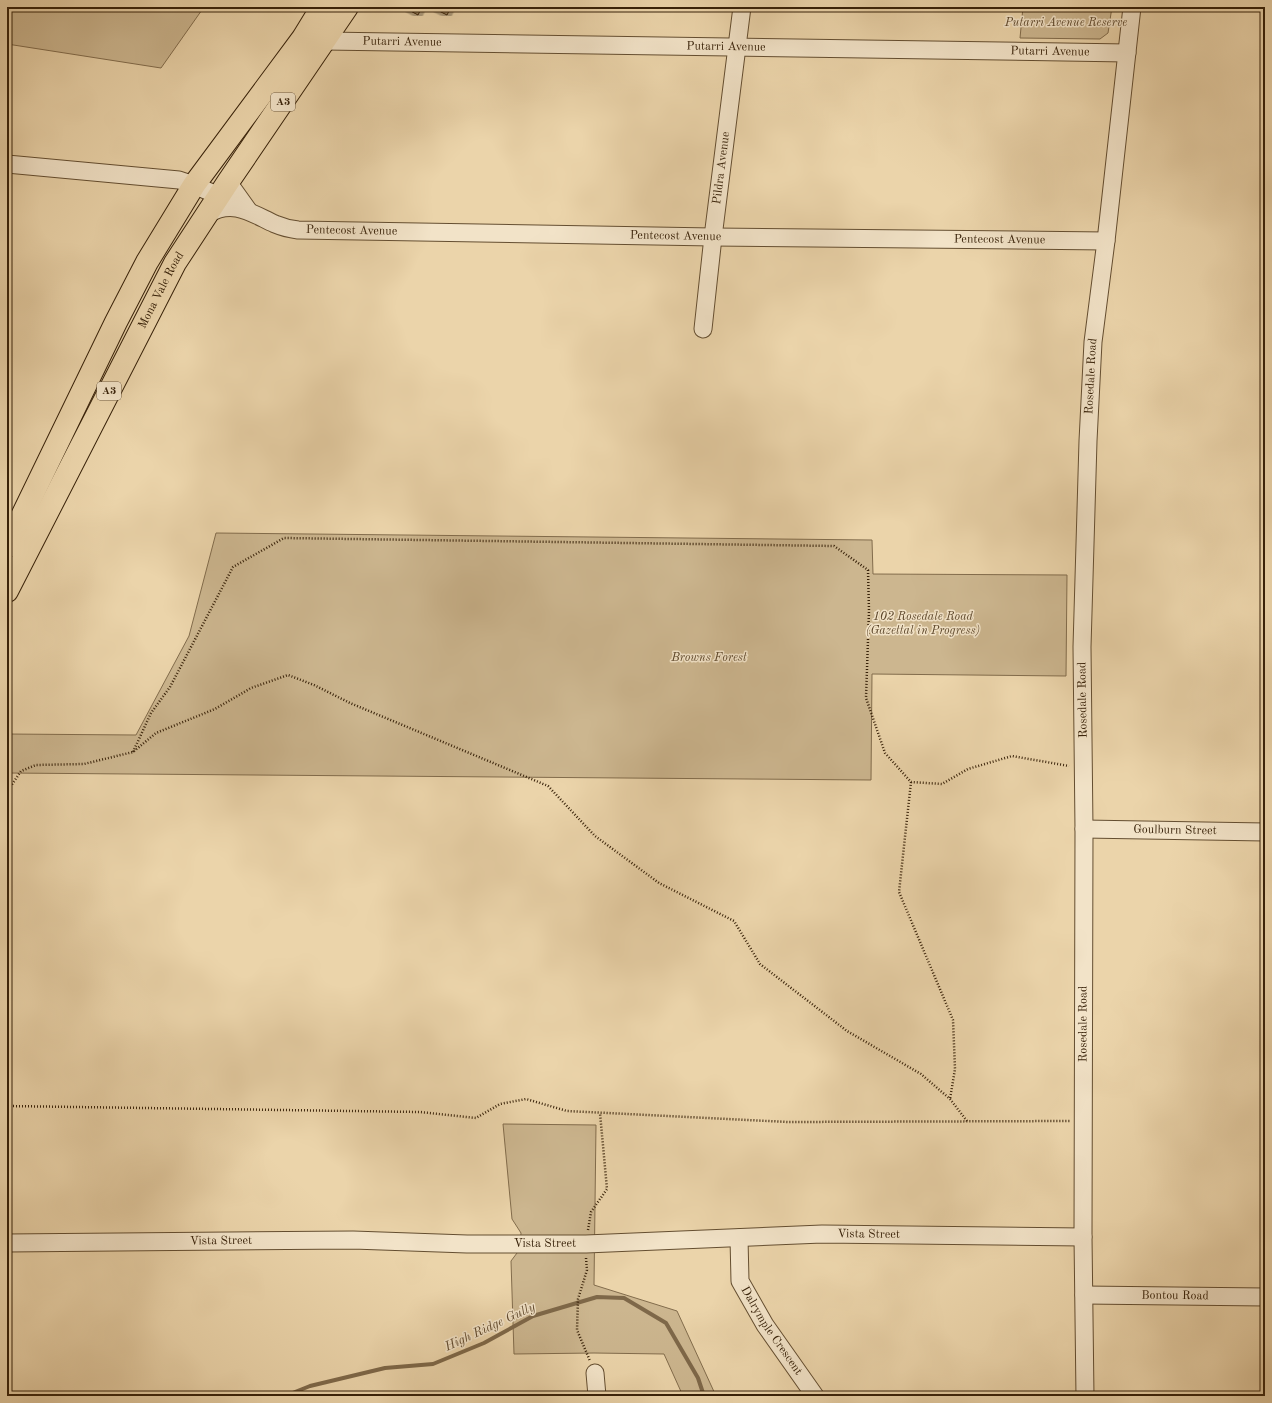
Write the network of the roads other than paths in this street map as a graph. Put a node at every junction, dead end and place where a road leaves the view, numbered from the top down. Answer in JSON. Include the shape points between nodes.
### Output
{"nodes":[{"id":1,"x":322,"y":7,"type":"edge"},
{"id":2,"x":347,"y":7,"type":"edge"},
{"id":3,"x":742,"y":7,"type":"edge"},
{"id":4,"x":1132,"y":7,"type":"edge"},
{"id":5,"x":324,"y":41,"type":"junction"},
{"id":6,"x":737,"y":48,"type":"junction"},
{"id":7,"x":1127,"y":53,"type":"junction"},
{"id":8,"x":7,"y":164,"type":"edge"},
{"id":9,"x":194,"y":185,"type":"junction"},
{"id":10,"x":219,"y":197,"type":"junction"},
{"id":11,"x":248,"y":210,"type":"junction"},
{"id":12,"x":713,"y":237,"type":"junction"},
{"id":13,"x":1106,"y":241,"type":"junction"},
{"id":14,"x":703,"y":329,"type":"dead end"},
{"id":15,"x":7,"y":547,"type":"edge"},
{"id":16,"x":7,"y":591,"type":"edge"},
{"id":17,"x":1084,"y":829,"type":"junction"},
{"id":18,"x":1265,"y":832,"type":"edge"},
{"id":19,"x":1083,"y":1237,"type":"junction"},
{"id":20,"x":739,"y":1238,"type":"junction"},
{"id":21,"x":7,"y":1243,"type":"edge"},
{"id":22,"x":1084,"y":1295,"type":"junction"},
{"id":23,"x":1265,"y":1297,"type":"edge"},
{"id":24,"x":595,"y":1373,"type":"road end"},
{"id":25,"x":597,"y":1396,"type":"edge"},
{"id":26,"x":815,"y":1396,"type":"edge"},
{"id":27,"x":1085,"y":1396,"type":"edge"}],
"edges":[{"from":1,"to":9,"type":"highway","name":"Mona Vale Road","number":"A3","via":[[303,38]]},
{"from":2,"to":5,"type":"highway","name":"Mona Vale Road","number":"A3"},
{"from":3,"to":6,"type":"street","name":"Pildra Avenue"},
{"from":4,"to":7,"type":"street","name":"Rosedale Road"},
{"from":5,"to":6,"type":"street","name":"Putarri Avenue"},
{"from":5,"to":10,"type":"highway","name":"Mona Vale Road","number":"A3"},
{"from":6,"to":7,"type":"street","name":"Putarri Avenue"},
{"from":6,"to":12,"type":"street","name":"Pildra Avenue"},
{"from":7,"to":13,"type":"street","name":"Rosedale Road"},
{"from":8,"to":9,"type":"street","via":[[179,180]]},
{"from":9,"to":10,"type":"street"},
{"from":9,"to":15,"type":"highway","name":"Mona Vale Road","number":"A3","via":[[144,268],[116,322]]},
{"from":10,"to":11,"type":"street","name":"Pentecost Avenue"},
{"from":10,"to":11,"type":"street","name":"Pentecost Avenue","via":[[217,209],[225,207]]},
{"from":10,"to":16,"type":"highway","name":"Mona Vale Road","number":"A3","via":[[175,263]]},
{"from":11,"to":12,"type":"street","name":"Pentecost Avenue","via":[[276,224],[298,230]]},
{"from":12,"to":13,"type":"street","name":"Pentecost Avenue"},
{"from":12,"to":14,"type":"street","name":"Pildra Avenue"},
{"from":13,"to":17,"type":"street","name":"Rosedale Road","via":[[1093,342],[1088,441],[1082,647]]},
{"from":17,"to":18,"type":"street","name":"Goulburn Street"},
{"from":17,"to":19,"type":"street","name":"Rosedale Road"},
{"from":19,"to":20,"type":"street","name":"Vista Street","via":[[822,1234]]},
{"from":19,"to":22,"type":"street","name":"Rosedale Road"},
{"from":20,"to":21,"type":"street","name":"Vista Street","via":[[586,1244],[467,1244],[353,1240]]},
{"from":20,"to":26,"type":"street","name":"Dalrymple Crescent","via":[[740,1280],[765,1325]]},
{"from":22,"to":23,"type":"street","name":"Bontou Road"},
{"from":22,"to":27,"type":"street","name":"Rosedale Road"},
{"from":24,"to":25,"type":"street"}]}
